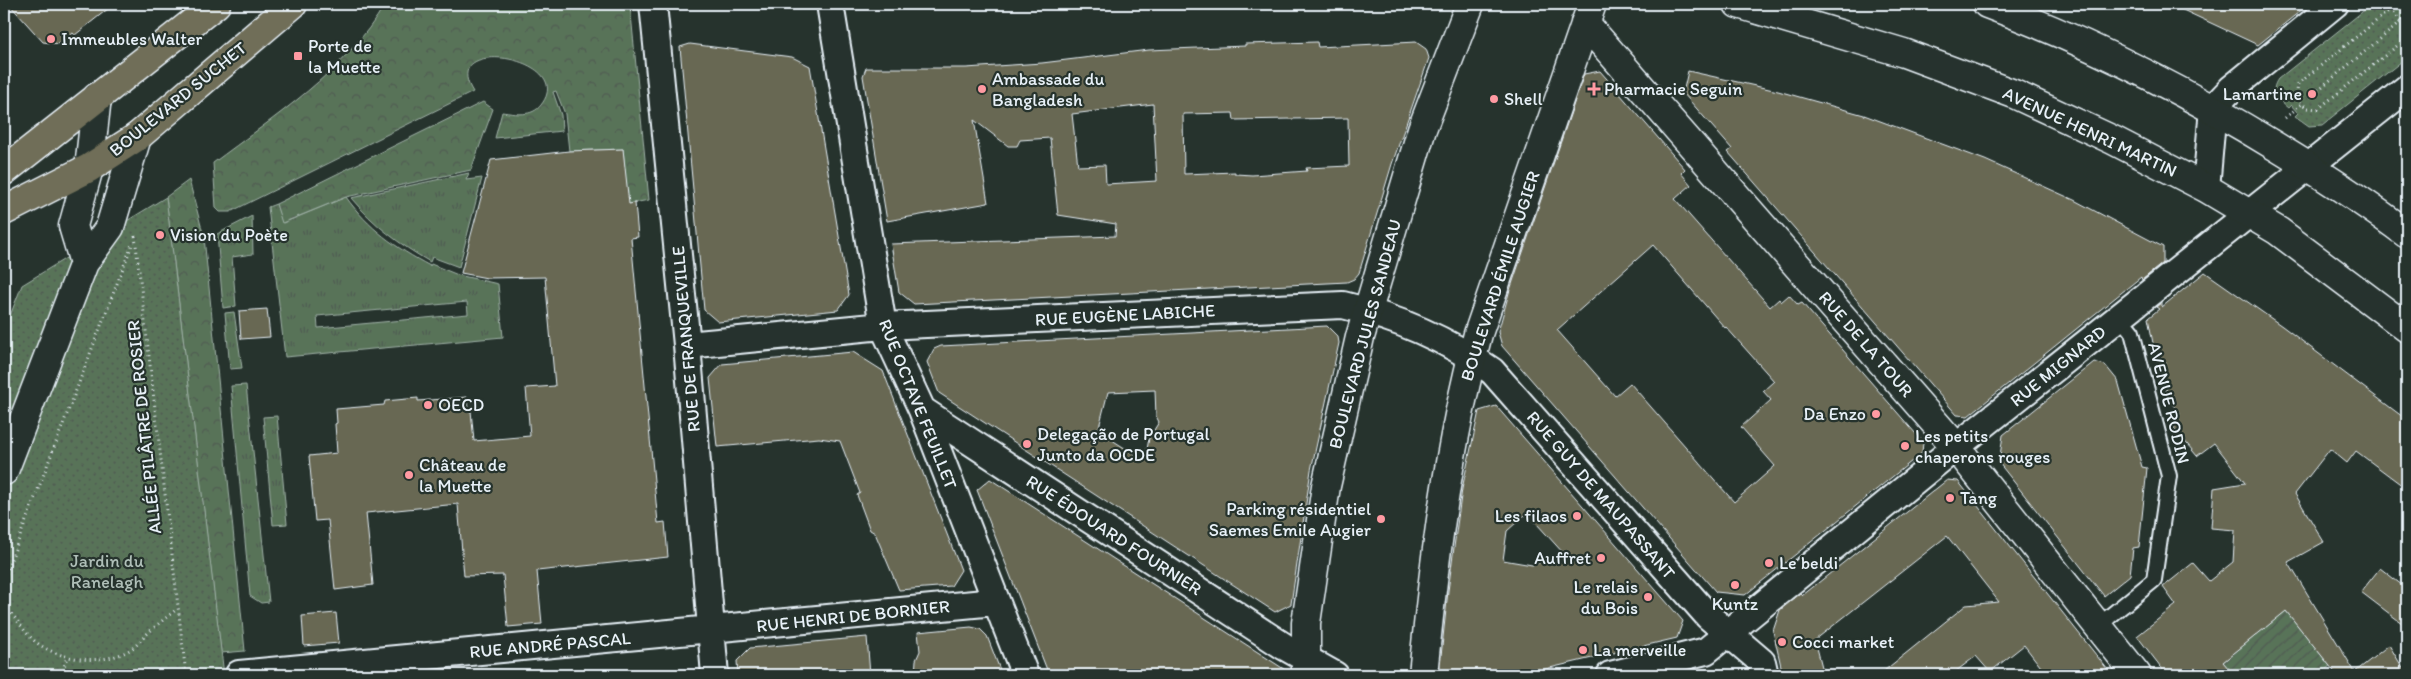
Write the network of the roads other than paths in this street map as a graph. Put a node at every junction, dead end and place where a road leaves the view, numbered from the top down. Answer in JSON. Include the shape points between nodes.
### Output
{"nodes":[{"id":1,"x":215,"y":4,"type":"edge"},
{"id":2,"x":293,"y":4,"type":"edge"},
{"id":3,"x":653,"y":4,"type":"edge"},
{"id":4,"x":830,"y":4,"type":"edge"},
{"id":5,"x":1470,"y":4,"type":"edge"},
{"id":6,"x":1738,"y":4,"type":"edge"},
{"id":7,"x":1987,"y":4,"type":"edge"},
{"id":8,"x":2335,"y":4,"type":"edge"},
{"id":9,"x":1589,"y":13,"type":"edge"},
{"id":10,"x":2407,"y":88,"type":"edge"},
{"id":11,"x":97,"y":97,"type":"junction"},
{"id":12,"x":2214,"y":108,"type":"junction"},
{"id":13,"x":137,"y":137,"type":"junction"},
{"id":14,"x":2309,"y":167,"type":"junction"},
{"id":15,"x":89,"y":168,"type":"junction"},
{"id":16,"x":4,"y":171,"type":"edge"},
{"id":17,"x":2206,"y":188,"type":"junction"},
{"id":18,"x":4,"y":211,"type":"edge"},
{"id":19,"x":2248,"y":213,"type":"junction"},
{"id":20,"x":2407,"y":234,"type":"edge"},
{"id":21,"x":84,"y":263,"type":"junction"},
{"id":22,"x":1367,"y":311,"type":"junction"},
{"id":23,"x":2120,"y":316,"type":"junction"},
{"id":24,"x":883,"y":326,"type":"junction"},
{"id":25,"x":2407,"y":328,"type":"edge"},
{"id":26,"x":687,"y":345,"type":"junction"},
{"id":27,"x":1472,"y":357,"type":"junction"},
{"id":28,"x":922,"y":410,"type":"junction"},
{"id":29,"x":1956,"y":447,"type":"junction"},
{"id":30,"x":4,"y":471,"type":"edge"},
{"id":31,"x":995,"y":602,"type":"junction"},
{"id":32,"x":2098,"y":626,"type":"junction"},
{"id":33,"x":711,"y":630,"type":"junction"},
{"id":34,"x":1729,"y":634,"type":"junction"},
{"id":35,"x":1306,"y":667,"type":"edge"},
{"id":36,"x":239,"y":674,"type":"dead end"},
{"id":37,"x":715,"y":675,"type":"edge"},
{"id":38,"x":1024,"y":675,"type":"edge"},
{"id":39,"x":1335,"y":675,"type":"edge"},
{"id":40,"x":1423,"y":675,"type":"edge"},
{"id":41,"x":1610,"y":675,"type":"edge"},
{"id":42,"x":1765,"y":675,"type":"edge"},
{"id":43,"x":2137,"y":675,"type":"edge"}],
"edges":[{"from":1,"to":11,"type":"main road"},
{"from":2,"to":13,"type":"main road","name":"BOULEVARD SUCHET"},
{"from":3,"to":26,"type":"street","name":"RUE DE FRANQUEVILLE"},
{"from":4,"to":24,"type":"street","name":"RUE OCTAVE FEUILLET"},
{"from":5,"to":22,"type":"street","name":"BOULEVARD JULES SANDEAU","via":[[1422,129]]},
{"from":6,"to":17,"type":"street","name":"AVENUE HENRI MARTIN","via":[[1904,53],[2014,94]]},
{"from":7,"to":12,"type":"street","via":[[2043,25],[2147,72]]},
{"from":8,"to":12,"type":"street","via":[[2232,88]]},
{"from":9,"to":27,"type":"street","name":"BOULEVARD ÉMILE AUGIER"},
{"from":9,"to":29,"type":"street","name":"RUE DE LA TOUR"},
{"from":10,"to":14,"type":"street","name":"RUE MIGNARD"},
{"from":11,"to":15,"type":"street"},
{"from":11,"to":16,"type":"main road"},
{"from":12,"to":14,"type":"street"},
{"from":12,"to":17,"type":"street"},
{"from":13,"to":15,"type":"main road","name":"BOULEVARD SUCHET"},
{"from":13,"to":21,"type":"street","via":[[110,227]]},
{"from":14,"to":19,"type":"street","name":"RUE MIGNARD"},
{"from":14,"to":20,"type":"street"},
{"from":15,"to":18,"type":"main road","name":"BOULEVARD SUCHET"},
{"from":15,"to":21,"type":"street","via":[[73,226]]},
{"from":17,"to":19,"type":"street","name":"AVENUE HENRI MARTIN"},
{"from":19,"to":23,"type":"street","name":"RUE MIGNARD"},
{"from":19,"to":25,"type":"street","name":"AVENUE HENRI MARTIN","via":[[2325,264]]},
{"from":21,"to":30,"type":"street"},
{"from":22,"to":24,"type":"street","name":"RUE EUGÈNE LABICHE","via":[[1343,305]]},
{"from":22,"to":27,"type":"street","name":"RUE EUGÈNE LABICHE","via":[[1454,345]]},
{"from":22,"to":35,"type":"street","name":"BOULEVARD JULES SANDEAU","via":[[1326,486],[1306,623]]},
{"from":23,"to":29,"type":"street","name":"RUE MIGNARD"},
{"from":23,"to":32,"type":"lane","name":"AVENUE RODIN","via":[[2132,332],[2169,476],[2154,580]]},
{"from":24,"to":26,"type":"street","name":"RUE EUGÈNE LABICHE"},
{"from":24,"to":28,"type":"street","name":"RUE OCTAVE FEUILLET"},
{"from":26,"to":33,"type":"street","name":"RUE DE FRANQUEVILLE"},
{"from":27,"to":34,"type":"street","name":"RUE GUY DE MAUPASSANT","via":[[1492,371],[1708,616]]},
{"from":27,"to":40,"type":"street","name":"BOULEVARD ÉMILE AUGIER","via":[[1440,526]]},
{"from":28,"to":31,"type":"street","name":"RUE OCTAVE FEUILLET"},
{"from":28,"to":35,"type":"street","name":"RUE ÉDOUARD FOURNIER"},
{"from":29,"to":32,"type":"street","name":"RUE DE LA TOUR"},
{"from":29,"to":34,"type":"street","name":"RUE MIGNARD"},
{"from":31,"to":33,"type":"street","name":"RUE HENRI DE BORNIER"},
{"from":31,"to":38,"type":"street","name":"RUE OCTAVE FEUILLET"},
{"from":32,"to":43,"type":"street","name":"RUE DE LA TOUR"},
{"from":33,"to":36,"type":"street","name":"RUE ANDRÉ PASCAL"},
{"from":33,"to":37,"type":"street","name":"RUE DE FRANQUEVILLE"},
{"from":34,"to":41,"type":"street","name":"RUE MIGNARD","via":[[1706,651]]},
{"from":34,"to":42,"type":"street","name":"RUE GUY DE MAUPASSANT","via":[[1762,662]]},
{"from":35,"to":39,"type":"street","name":"RUE ÉDOUARD FOURNIER"}]}
